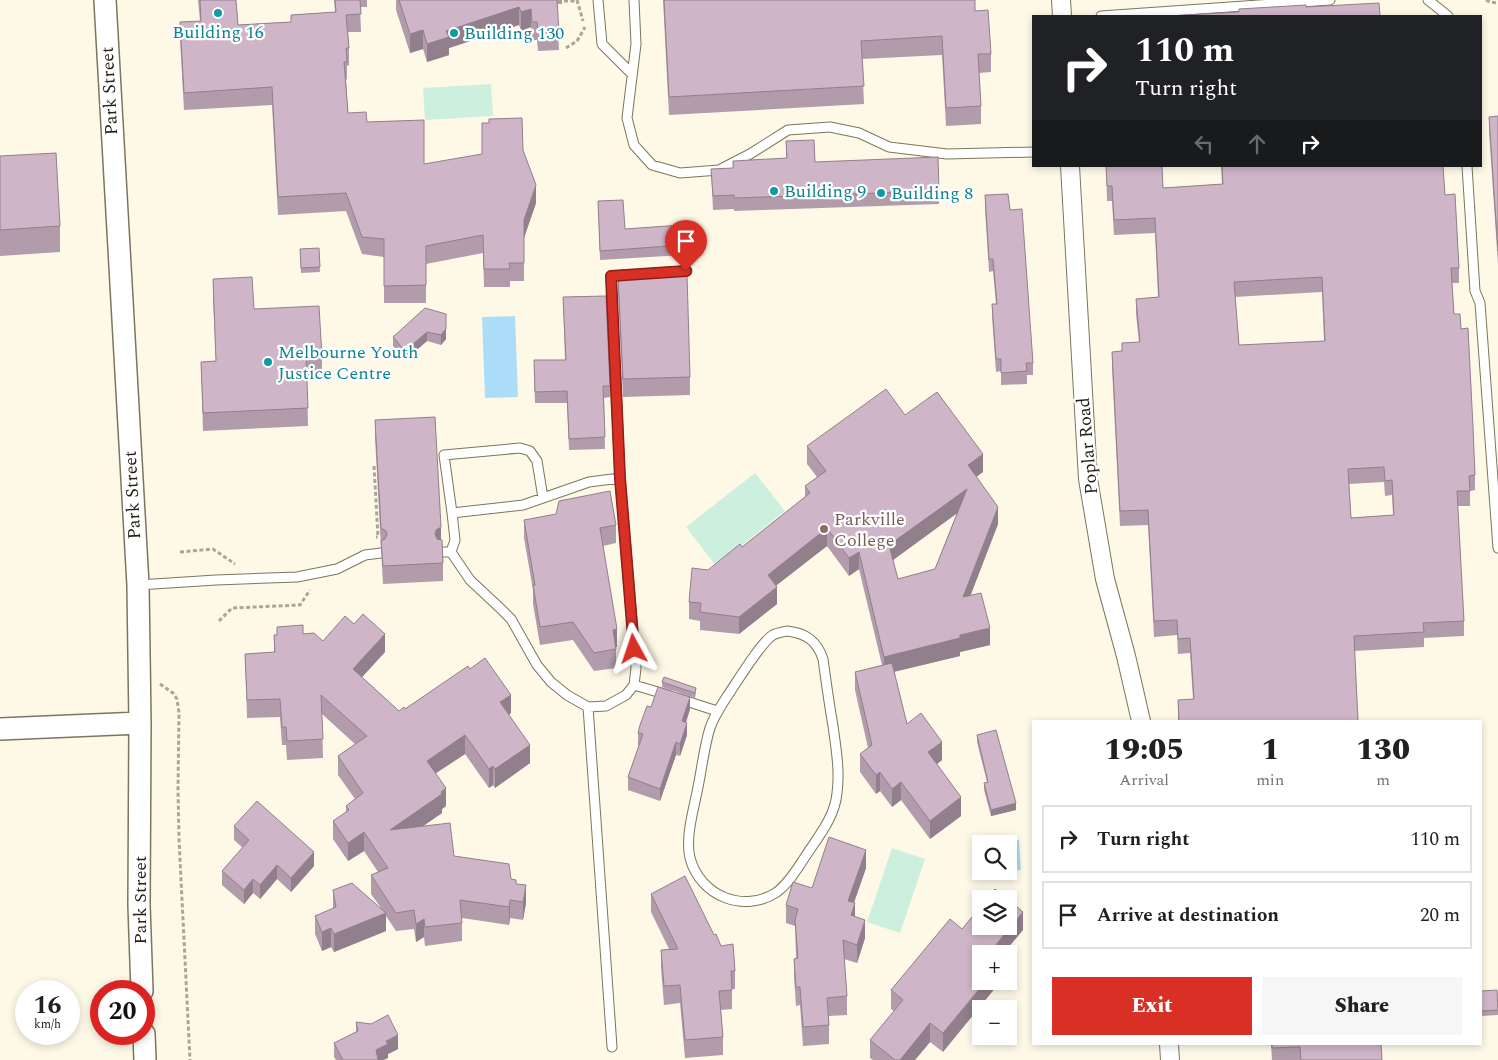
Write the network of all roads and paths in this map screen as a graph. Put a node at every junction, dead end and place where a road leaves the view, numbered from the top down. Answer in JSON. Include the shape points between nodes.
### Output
{"nodes":[{"id":1,"x":105,"y":0,"type":"edge"},
{"id":2,"x":598,"y":0,"type":"edge"},
{"id":3,"x":634,"y":0,"type":"edge"},
{"id":4,"x":1061,"y":0,"type":"edge"},
{"id":5,"x":1330,"y":0,"type":"edge"},
{"id":6,"x":1428,"y":0,"type":"edge"},
{"id":7,"x":1486,"y":0,"type":"edge"},
{"id":8,"x":564,"y":1,"type":"dead end"},
{"id":9,"x":577,"y":1,"type":"edge"},
{"id":10,"x":1498,"y":3,"type":"edge"},
{"id":11,"x":1062,"y":15,"type":"edge"},
{"id":12,"x":1115,"y":15,"type":"edge"},
{"id":13,"x":1447,"y":15,"type":"edge"},
{"id":14,"x":566,"y":48,"type":"dead end"},
{"id":15,"x":632,"y":74,"type":"junction"},
{"id":16,"x":1032,"y":152,"type":"edge"},
{"id":17,"x":1070,"y":167,"type":"edge"},
{"id":18,"x":1467,"y":167,"type":"edge"},
{"id":19,"x":686,"y":271,"type":"dead end"},
{"id":20,"x":374,"y":466,"type":"edge"},
{"id":21,"x":620,"y":478,"type":"junction"},
{"id":22,"x":543,"y":498,"type":"junction"},
{"id":23,"x":452,"y":513,"type":"junction"},
{"id":24,"x":369,"y":540,"type":"dead end"},
{"id":25,"x":1498,"y":548,"type":"edge"},
{"id":26,"x":180,"y":552,"type":"dead end"},
{"id":27,"x":381,"y":553,"type":"edge"},
{"id":28,"x":244,"y":563,"type":"dead end"},
{"id":29,"x":313,"y":574,"type":"junction"},
{"id":30,"x":138,"y":585,"type":"junction"},
{"id":31,"x":219,"y":621,"type":"dead end"},
{"id":32,"x":139,"y":670,"type":"junction"},
{"id":33,"x":634,"y":686,"type":"junction"},
{"id":34,"x":588,"y":707,"type":"junction"},
{"id":35,"x":717,"y":711,"type":"junction"},
{"id":36,"x":1141,"y":720,"type":"edge"},
{"id":37,"x":140,"y":723,"type":"junction"},
{"id":38,"x":0,"y":729,"type":"edge"},
{"id":39,"x":142,"y":980,"type":"edge"},
{"id":40,"x":144,"y":1045,"type":"edge"},
{"id":41,"x":1169,"y":1045,"type":"edge"},
{"id":42,"x":612,"y":1047,"type":"dead end"},
{"id":43,"x":145,"y":1060,"type":"edge"},
{"id":44,"x":190,"y":1060,"type":"edge"},
{"id":45,"x":1170,"y":1060,"type":"edge"}],
"edges":[{"from":1,"to":30,"type":"street","name":"Park Street"},
{"from":2,"to":15,"type":"lane","via":[[602,44]]},
{"from":3,"to":15,"type":"lane","via":[[636,44]]},
{"from":4,"to":11,"type":"street"},
{"from":5,"to":12,"type":"lane"},
{"from":6,"to":13,"type":"lane"},
{"from":7,"to":10,"type":"path"},
{"from":8,"to":9,"type":"path"},
{"from":9,"to":14,"type":"path","via":[[585,27],[577,41]]},
{"from":15,"to":16,"type":"lane","via":[[627,118],[634,145],[652,165],[680,173],[719,170],[788,130],[830,127],[860,133],[889,147],[947,154]]},
{"from":17,"to":36,"type":"street","name":"Poplar Road","via":[[1088,479],[1105,579]]},
{"from":18,"to":25,"type":"lane"},
{"from":19,"to":21,"type":"lane","via":[[611,276]]},
{"from":20,"to":24,"type":"path","via":[[378,537]]},
{"from":21,"to":22,"type":"lane","via":[[590,482]]},
{"from":21,"to":33,"type":"lane","via":[[636,668]]},
{"from":22,"to":23,"type":"lane","via":[[523,506]]},
{"from":22,"to":23,"type":"lane","via":[[536,461],[530,451],[520,448],[444,455]]},
{"from":23,"to":34,"type":"lane","via":[[455,540],[446,552],[511,619],[537,665],[551,682]]},
{"from":26,"to":28,"type":"path","via":[[213,549],[235,564]]},
{"from":27,"to":29,"type":"lane","via":[[366,555]]},
{"from":29,"to":30,"type":"lane"},
{"from":29,"to":31,"type":"path","via":[[313,586],[300,605],[232,608]]},
{"from":30,"to":32,"type":"street","name":"Park Street"},
{"from":32,"to":37,"type":"street","name":"Park Street"},
{"from":32,"to":44,"type":"path","via":[[177,698],[179,840]]},
{"from":33,"to":34,"type":"lane","via":[[626,695],[606,706]]},
{"from":33,"to":35,"type":"lane"},
{"from":34,"to":42,"type":"lane"},
{"from":35,"to":35,"type":"lane","via":[[772,635],[788,631],[804,634],[819,648],[837,757],[835,806],[791,878],[778,891],[760,900],[741,902],[718,896],[700,879],[690,859],[691,827],[708,736]]},
{"from":37,"to":38,"type":"street"},
{"from":37,"to":39,"type":"street","name":"Park Street"},
{"from":40,"to":43,"type":"street"},
{"from":41,"to":45,"type":"street"}]}
